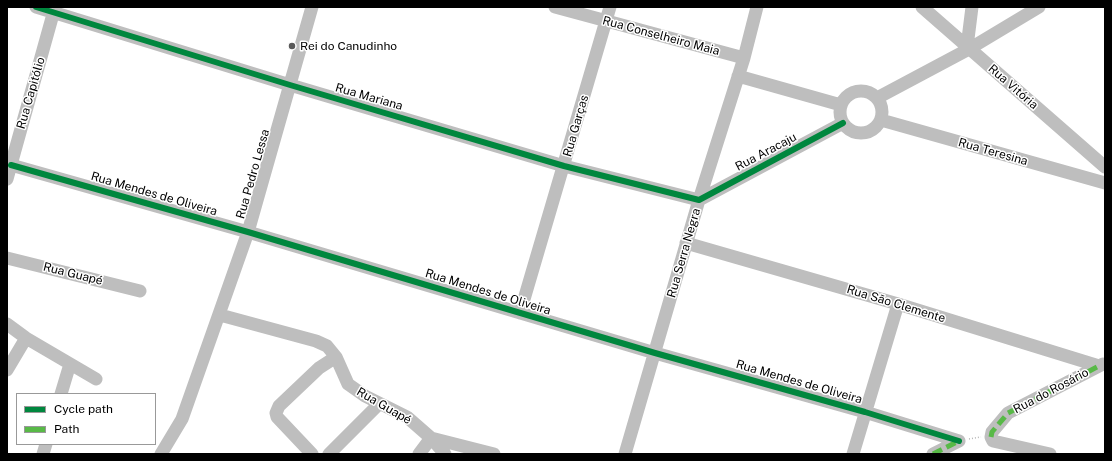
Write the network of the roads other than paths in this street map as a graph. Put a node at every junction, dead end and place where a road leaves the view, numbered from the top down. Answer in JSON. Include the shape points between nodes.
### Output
{"nodes":[{"id":1,"x":36,"y":7,"type":"edge"},
{"id":2,"x":312,"y":7,"type":"edge"},
{"id":3,"x":555,"y":7,"type":"edge"},
{"id":4,"x":610,"y":7,"type":"edge"},
{"id":5,"x":757,"y":7,"type":"edge"},
{"id":6,"x":922,"y":7,"type":"edge"},
{"id":7,"x":972,"y":7,"type":"edge"},
{"id":8,"x":1039,"y":7,"type":"edge"},
{"id":9,"x":54,"y":10,"type":"edge"},
{"id":10,"x":606,"y":21,"type":"junction"},
{"id":11,"x":968,"y":48,"type":"junction"},
{"id":12,"x":744,"y":58,"type":"junction"},
{"id":13,"x":738,"y":76,"type":"junction"},
{"id":14,"x":290,"y":85,"type":"junction"},
{"id":15,"x":877,"y":98,"type":"junction"},
{"id":16,"x":841,"y":105,"type":"junction"},
{"id":17,"x":881,"y":120,"type":"junction"},
{"id":18,"x":843,"y":123,"type":"junction"},
{"id":19,"x":11,"y":165,"type":"junction"},
{"id":20,"x":564,"y":166,"type":"junction"},
{"id":21,"x":1105,"y":167,"type":"edge"},
{"id":22,"x":7,"y":179,"type":"edge"},
{"id":23,"x":1105,"y":183,"type":"edge"},
{"id":24,"x":699,"y":200,"type":"junction"},
{"id":25,"x":248,"y":232,"type":"junction"},
{"id":26,"x":686,"y":243,"type":"junction"},
{"id":27,"x":7,"y":258,"type":"edge"},
{"id":28,"x":140,"y":291,"type":"dead end"},
{"id":29,"x":898,"y":304,"type":"junction"},
{"id":30,"x":520,"y":313,"type":"junction"},
{"id":31,"x":220,"y":315,"type":"junction"},
{"id":32,"x":7,"y":324,"type":"edge"},
{"id":33,"x":26,"y":338,"type":"junction"},
{"id":34,"x":656,"y":353,"type":"junction"},
{"id":35,"x":336,"y":357,"type":"junction"},
{"id":36,"x":70,"y":364,"type":"junction"},
{"id":37,"x":1102,"y":365,"type":"edge"},
{"id":38,"x":7,"y":370,"type":"edge"},
{"id":39,"x":96,"y":379,"type":"dead end"},
{"id":40,"x":61,"y":393,"type":"edge"},
{"id":41,"x":379,"y":404,"type":"junction"},
{"id":42,"x":865,"y":412,"type":"junction"},
{"id":43,"x":431,"y":438,"type":"junction"},
{"id":44,"x":161,"y":454,"type":"edge"},
{"id":45,"x":312,"y":454,"type":"edge"},
{"id":46,"x":330,"y":454,"type":"edge"},
{"id":47,"x":419,"y":454,"type":"edge"},
{"id":48,"x":445,"y":454,"type":"edge"},
{"id":49,"x":494,"y":454,"type":"edge"},
{"id":50,"x":625,"y":454,"type":"edge"},
{"id":51,"x":854,"y":454,"type":"edge"},
{"id":52,"x":933,"y":454,"type":"edge"},
{"id":53,"x":1050,"y":454,"type":"edge"}],
"edges":[{"from":1,"to":9,"type":"street","name":"Rua Mariana"},
{"from":2,"to":14,"type":"street","name":"Rua Pedro Lessa"},
{"from":3,"to":10,"type":"street","name":"Rua Conselheiro Maia"},
{"from":4,"to":10,"type":"street","name":"Rua Garças"},
{"from":5,"to":12,"type":"street","name":"Rua Serra Negra"},
{"from":6,"to":11,"type":"street","name":"Rua Vitória"},
{"from":7,"to":11,"type":"street"},
{"from":8,"to":11,"type":"street"},
{"from":9,"to":14,"type":"street","name":"Rua Mariana"},
{"from":9,"to":19,"type":"street","name":"Rua Capitólio"},
{"from":10,"to":12,"type":"street","name":"Rua Conselheiro Maia"},
{"from":10,"to":20,"type":"street","name":"Rua Garças"},
{"from":11,"to":15,"type":"street"},
{"from":11,"to":21,"type":"street","name":"Rua Vitória"},
{"from":12,"to":13,"type":"street","name":"Rua Serra Negra"},
{"from":13,"to":16,"type":"street"},
{"from":13,"to":24,"type":"street","name":"Rua Serra Negra"},
{"from":14,"to":20,"type":"street","name":"Rua Mariana"},
{"from":14,"to":25,"type":"street","name":"Rua Pedro Lessa"},
{"from":15,"to":16,"type":"street","via":[[873,94],[860,91],[848,95]]},
{"from":15,"to":17,"type":"street","via":[[882,108]]},
{"from":16,"to":18,"type":"street","via":[[840,117]]},
{"from":17,"to":18,"type":"street","via":[[866,133],[853,132]]},
{"from":17,"to":23,"type":"street","name":"Rua Teresina"},
{"from":18,"to":24,"type":"street","name":"Rua Aracaju"},
{"from":19,"to":22,"type":"street","name":"Rua Capitólio"},
{"from":19,"to":25,"type":"street","name":"Rua Mendes de Oliveira"},
{"from":20,"to":24,"type":"street","name":"Rua Mariana"},
{"from":20,"to":30,"type":"street","name":"Rua Garças"},
{"from":24,"to":26,"type":"street","name":"Rua Serra Negra"},
{"from":25,"to":30,"type":"street","name":"Rua Mendes de Oliveira"},
{"from":25,"to":31,"type":"street","name":"Rua Pedro Lessa"},
{"from":26,"to":29,"type":"street","name":"Rua São Clemente"},
{"from":26,"to":34,"type":"street","name":"Rua Serra Negra"},
{"from":27,"to":28,"type":"street","name":"Rua Guapé"},
{"from":29,"to":37,"type":"street","name":"Rua São Clemente"},
{"from":29,"to":42,"type":"street"},
{"from":30,"to":34,"type":"street","name":"Rua Mendes de Oliveira"},
{"from":31,"to":35,"type":"street","name":"Rua Guapé","via":[[316,341],[327,346]]},
{"from":31,"to":44,"type":"street","name":"Rua Pedro Lessa","via":[[182,419]]},
{"from":32,"to":33,"type":"street"},
{"from":33,"to":36,"type":"street"},
{"from":33,"to":38,"type":"street"},
{"from":34,"to":42,"type":"street","name":"Rua Mendes de Oliveira"},
{"from":34,"to":50,"type":"street","name":"Rua Serra Negra"},
{"from":35,"to":41,"type":"street","name":"Rua Guapé","via":[[348,384]]},
{"from":35,"to":45,"type":"street","via":[[319,368],[279,406],[276,414]]},
{"from":36,"to":39,"type":"street"},
{"from":36,"to":40,"type":"street"},
{"from":37,"to":53,"type":"street","name":"Rua do Rosário","via":[[1008,413],[992,432],[993,441]]},
{"from":41,"to":43,"type":"street","name":"Rua Guapé","via":[[407,417]]},
{"from":41,"to":46,"type":"street"},
{"from":42,"to":51,"type":"street"},
{"from":42,"to":52,"type":"street","name":"Rua Mendes de Oliveira","via":[[959,441]]},
{"from":43,"to":47,"type":"street"},
{"from":43,"to":48,"type":"street","name":"Rua Guapé"},
{"from":43,"to":49,"type":"street"}]}
